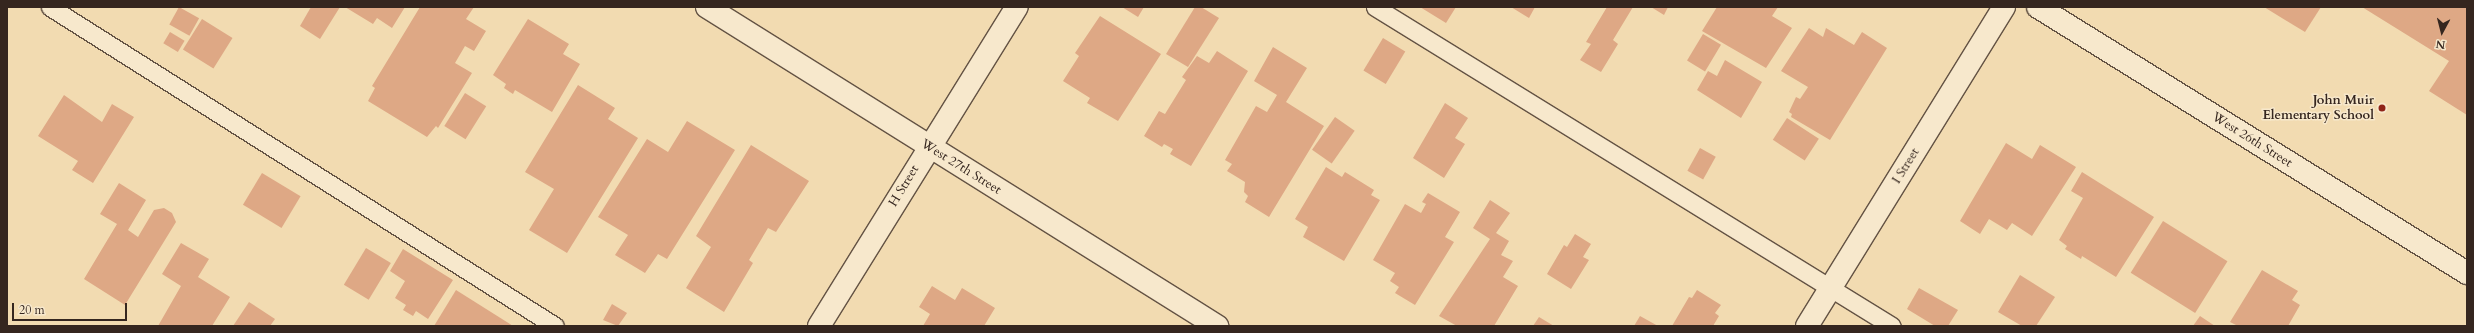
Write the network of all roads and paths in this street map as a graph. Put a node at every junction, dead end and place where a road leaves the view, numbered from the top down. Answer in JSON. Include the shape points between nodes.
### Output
{"nodes":[{"id":1,"x":50,"y":7,"type":"edge"},
{"id":2,"x":707,"y":7,"type":"edge"},
{"id":3,"x":1017,"y":7,"type":"edge"},
{"id":4,"x":1375,"y":7,"type":"edge"},
{"id":5,"x":2004,"y":7,"type":"edge"},
{"id":6,"x":2038,"y":7,"type":"edge"},
{"id":7,"x":928,"y":147,"type":"junction"},
{"id":8,"x":2467,"y":273,"type":"edge"},
{"id":9,"x":1831,"y":288,"type":"junction"},
{"id":10,"x":555,"y":326,"type":"edge"},
{"id":11,"x":819,"y":326,"type":"edge"},
{"id":12,"x":1217,"y":326,"type":"edge"},
{"id":13,"x":1807,"y":326,"type":"edge"},
{"id":14,"x":1892,"y":326,"type":"edge"}],
"edges":[{"from":1,"to":10,"type":"lane"},
{"from":2,"to":7,"type":"street","name":"West 27th Street"},
{"from":3,"to":7,"type":"street","name":"H Street"},
{"from":4,"to":9,"type":"lane"},
{"from":5,"to":9,"type":"street","name":"I Street"},
{"from":6,"to":8,"type":"street","name":"West 26th Street"},
{"from":7,"to":11,"type":"street","name":"H Street"},
{"from":7,"to":12,"type":"street","name":"West 27th Street"},
{"from":9,"to":13,"type":"street","name":"I Street"},
{"from":9,"to":14,"type":"lane"}]}
